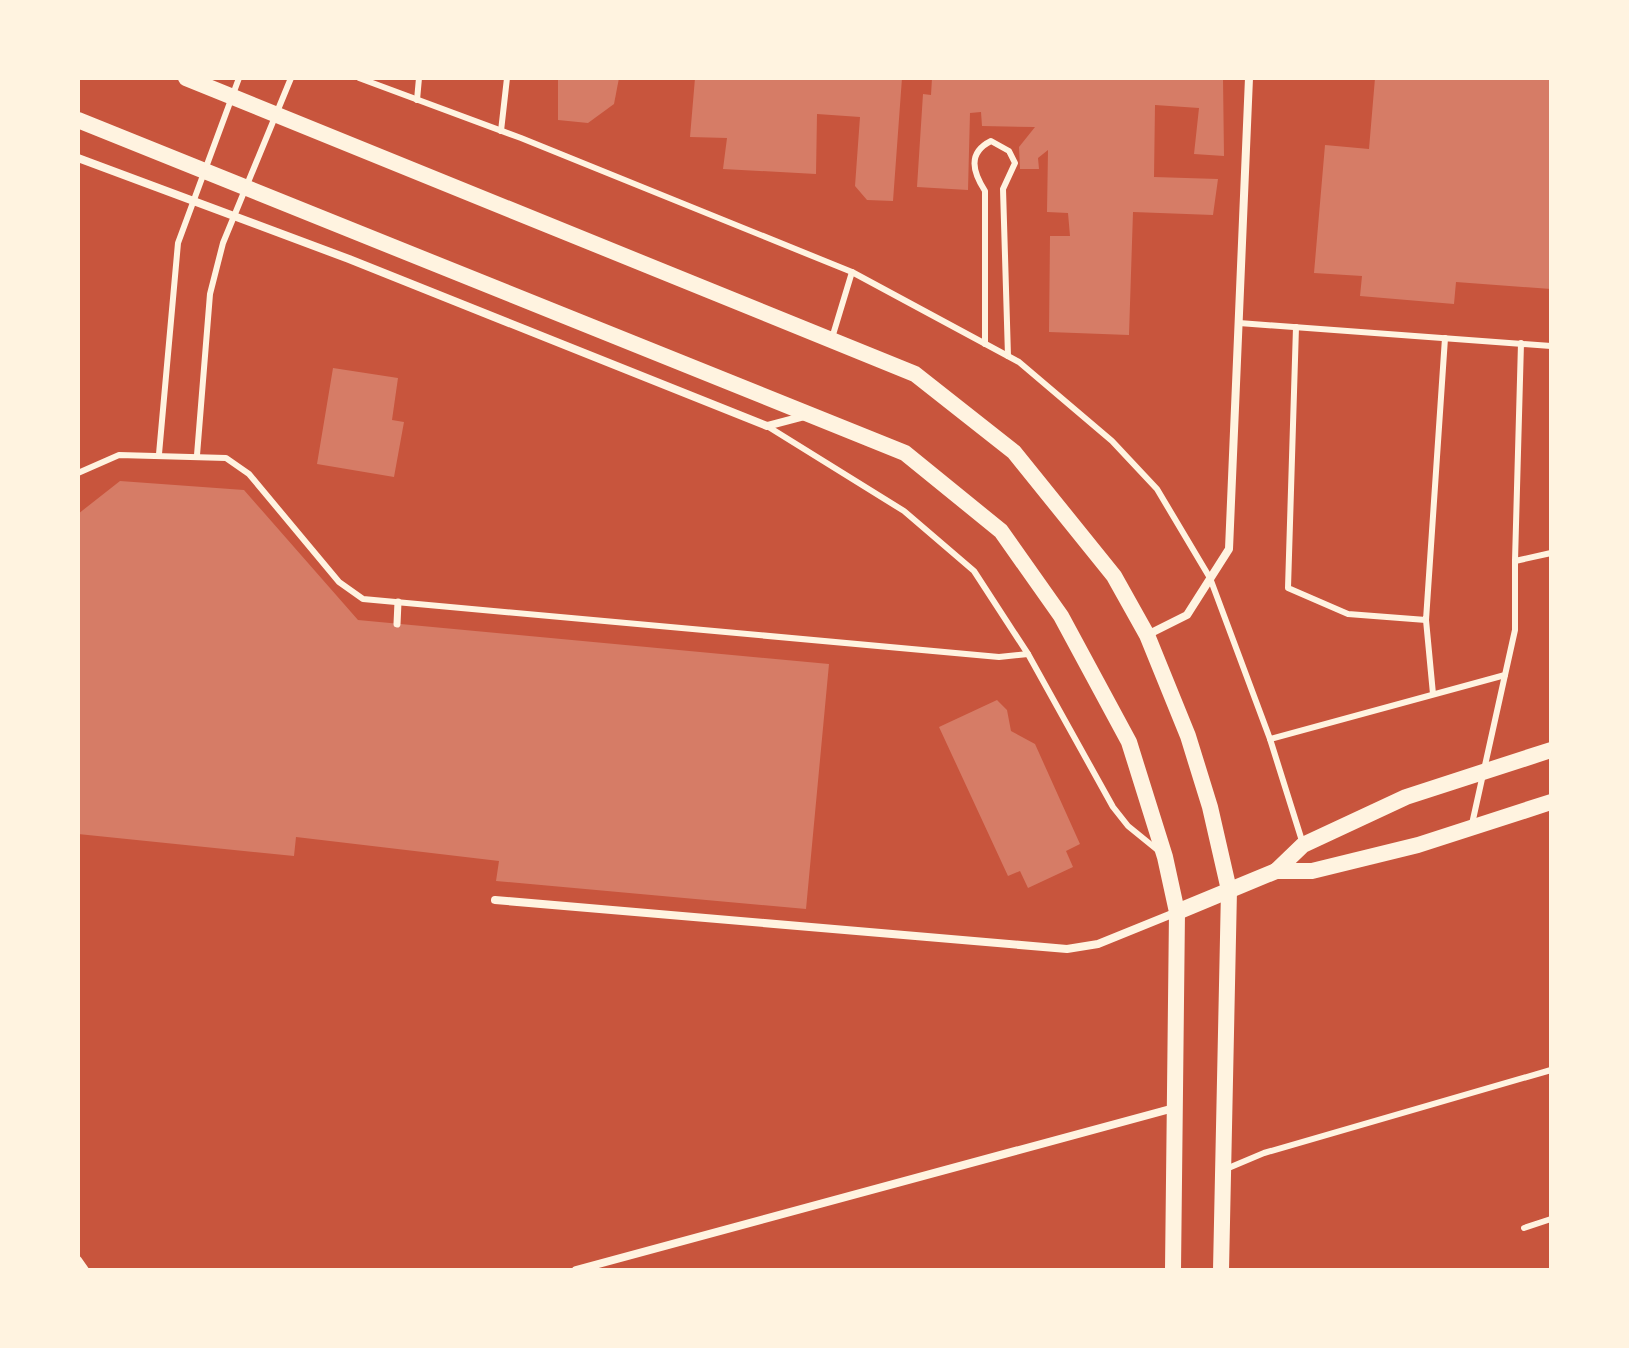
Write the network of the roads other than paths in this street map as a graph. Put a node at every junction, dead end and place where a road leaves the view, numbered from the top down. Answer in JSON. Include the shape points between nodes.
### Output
{"nodes":[{"id":1,"x":186,"y":78,"type":"edge"},
{"id":2,"x":239,"y":78,"type":"edge"},
{"id":3,"x":291,"y":78,"type":"edge"},
{"id":4,"x":359,"y":78,"type":"edge"},
{"id":5,"x":419,"y":78,"type":"edge"},
{"id":6,"x":507,"y":78,"type":"edge"},
{"id":7,"x":1249,"y":78,"type":"edge"},
{"id":8,"x":234,"y":98,"type":"junction"},
{"id":9,"x":417,"y":100,"type":"junction"},
{"id":10,"x":279,"y":116,"type":"junction"},
{"id":11,"x":78,"y":120,"type":"edge"},
{"id":12,"x":501,"y":131,"type":"junction"},
{"id":13,"x":78,"y":158,"type":"edge"},
{"id":14,"x":206,"y":172,"type":"junction"},
{"id":15,"x":248,"y":189,"type":"junction"},
{"id":16,"x":193,"y":200,"type":"junction"},
{"id":17,"x":236,"y":217,"type":"junction"},
{"id":18,"x":852,"y":272,"type":"junction"},
{"id":19,"x":1239,"y":323,"type":"junction"},
{"id":20,"x":1296,"y":327,"type":"junction"},
{"id":21,"x":1445,"y":338,"type":"junction"},
{"id":22,"x":832,"y":340,"type":"junction"},
{"id":23,"x":1521,"y":343,"type":"junction"},
{"id":24,"x":985,"y":344,"type":"junction"},
{"id":25,"x":1551,"y":346,"type":"edge"},
{"id":26,"x":1008,"y":356,"type":"junction"},
{"id":27,"x":809,"y":415,"type":"junction"},
{"id":28,"x":767,"y":426,"type":"junction"},
{"id":29,"x":159,"y":454,"type":"junction"},
{"id":30,"x":197,"y":455,"type":"junction"},
{"id":31,"x":78,"y":473,"type":"edge"},
{"id":32,"x":1551,"y":553,"type":"edge"},
{"id":33,"x":1515,"y":561,"type":"junction"},
{"id":34,"x":1210,"y":578,"type":"junction"},
{"id":35,"x":398,"y":602,"type":"junction"},
{"id":36,"x":1426,"y":620,"type":"junction"},
{"id":37,"x":397,"y":624,"type":"dead end"},
{"id":38,"x":1147,"y":635,"type":"junction"},
{"id":39,"x":1028,"y":654,"type":"junction"},
{"id":40,"x":1505,"y":675,"type":"junction"},
{"id":41,"x":1433,"y":694,"type":"junction"},
{"id":42,"x":1270,"y":739,"type":"junction"},
{"id":43,"x":1551,"y":750,"type":"edge"},
{"id":44,"x":1483,"y":772,"type":"junction"},
{"id":45,"x":1551,"y":802,"type":"edge"},
{"id":46,"x":1471,"y":829,"type":"junction"},
{"id":47,"x":1303,"y":845,"type":"junction"},
{"id":48,"x":1165,"y":857,"type":"junction"},
{"id":49,"x":1276,"y":871,"type":"junction"},
{"id":50,"x":1229,"y":890,"type":"junction"},
{"id":51,"x":495,"y":900,"type":"dead end"},
{"id":52,"x":1177,"y":912,"type":"junction"},
{"id":53,"x":1551,"y":1070,"type":"edge"},
{"id":54,"x":1176,"y":1107,"type":"junction"},
{"id":55,"x":1223,"y":1170,"type":"junction"},
{"id":56,"x":1551,"y":1219,"type":"edge"},
{"id":57,"x":1524,"y":1228,"type":"dead end"},
{"id":58,"x":78,"y":1260,"type":"edge"},
{"id":59,"x":85,"y":1270,"type":"edge"},
{"id":60,"x":576,"y":1270,"type":"edge"},
{"id":61,"x":1173,"y":1270,"type":"edge"},
{"id":62,"x":1221,"y":1270,"type":"edge"}],
"edges":[{"from":1,"to":8,"type":"main road"},
{"from":2,"to":8,"type":"lane"},
{"from":3,"to":10,"type":"lane"},
{"from":4,"to":9,"type":"lane"},
{"from":5,"to":9,"type":"lane"},
{"from":6,"to":12,"type":"lane"},
{"from":7,"to":19,"type":"street"},
{"from":8,"to":10,"type":"main road"},
{"from":8,"to":14,"type":"lane"},
{"from":9,"to":12,"type":"lane"},
{"from":10,"to":15,"type":"lane"},
{"from":10,"to":22,"type":"main road"},
{"from":11,"to":14,"type":"main road"},
{"from":12,"to":18,"type":"lane"},
{"from":13,"to":16,"type":"street"},
{"from":14,"to":15,"type":"main road"},
{"from":14,"to":16,"type":"lane"},
{"from":15,"to":17,"type":"lane"},
{"from":15,"to":27,"type":"main road"},
{"from":16,"to":17,"type":"street"},
{"from":16,"to":29,"type":"lane","via":[[178,243]]},
{"from":17,"to":28,"type":"street"},
{"from":17,"to":30,"type":"lane","via":[[210,294]]},
{"from":18,"to":22,"type":"lane"},
{"from":18,"to":24,"type":"lane"},
{"from":19,"to":20,"type":"lane"},
{"from":19,"to":34,"type":"street","via":[[1229,549]]},
{"from":20,"to":21,"type":"lane"},
{"from":20,"to":36,"type":"lane","via":[[1288,588],[1348,614]]},
{"from":21,"to":23,"type":"lane"},
{"from":21,"to":36,"type":"lane"},
{"from":22,"to":38,"type":"main road","via":[[915,374],[1014,452],[1114,576]]},
{"from":23,"to":25,"type":"lane"},
{"from":23,"to":33,"type":"lane"},
{"from":24,"to":26,"type":"lane"},
{"from":24,"to":26,"type":"lane","via":[[985,191],[973,159],[991,141],[1009,151],[1015,163],[1003,189]]},
{"from":26,"to":34,"type":"lane","via":[[1112,441],[1157,489]]},
{"from":27,"to":28,"type":"street"},
{"from":27,"to":48,"type":"main road","via":[[905,453],[1001,531],[1061,616],[1129,742]]},
{"from":28,"to":39,"type":"lane","via":[[916,521],[974,571]]},
{"from":29,"to":30,"type":"lane"},
{"from":29,"to":31,"type":"lane","via":[[119,455]]},
{"from":30,"to":35,"type":"lane","via":[[226,458],[249,474],[350,594]]},
{"from":32,"to":33,"type":"lane"},
{"from":33,"to":40,"type":"lane","via":[[1515,630]]},
{"from":34,"to":38,"type":"street","via":[[1187,615]]},
{"from":34,"to":42,"type":"lane"},
{"from":35,"to":37,"type":"street"},
{"from":35,"to":39,"type":"lane","via":[[999,657]]},
{"from":36,"to":41,"type":"lane"},
{"from":38,"to":50,"type":"main road","via":[[1188,736]]},
{"from":39,"to":48,"type":"lane","via":[[1113,807]]},
{"from":40,"to":41,"type":"lane"},
{"from":40,"to":44,"type":"lane"},
{"from":41,"to":42,"type":"lane"},
{"from":42,"to":47,"type":"lane"},
{"from":43,"to":44,"type":"main road"},
{"from":44,"to":46,"type":"lane"},
{"from":44,"to":47,"type":"main road","via":[[1406,797]]},
{"from":45,"to":46,"type":"main road"},
{"from":46,"to":49,"type":"main road","via":[[1312,871]]},
{"from":47,"to":49,"type":"main road"},
{"from":48,"to":52,"type":"main road"},
{"from":49,"to":50,"type":"main road"},
{"from":50,"to":52,"type":"main road"},
{"from":50,"to":55,"type":"main road"},
{"from":51,"to":52,"type":"street","via":[[1067,949],[1098,944]]},
{"from":52,"to":54,"type":"main road"},
{"from":53,"to":55,"type":"lane","via":[[1264,1153]]},
{"from":54,"to":60,"type":"street"},
{"from":54,"to":61,"type":"main road"},
{"from":55,"to":62,"type":"main road"},
{"from":56,"to":57,"type":"lane"},
{"from":58,"to":59,"type":"street"}]}
